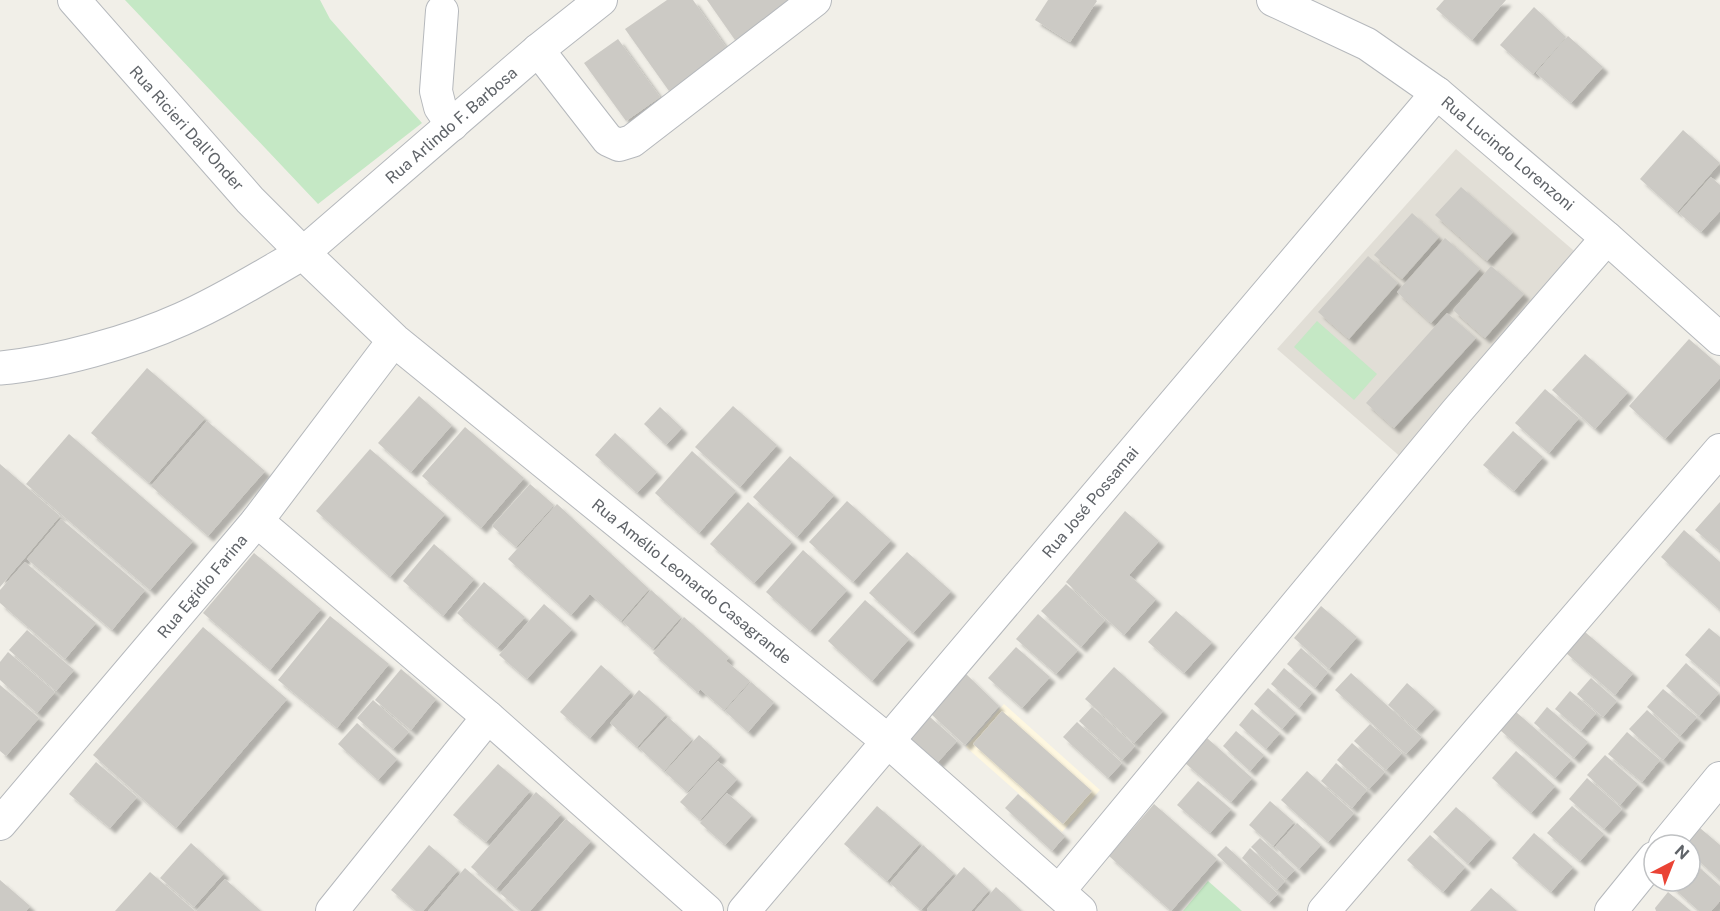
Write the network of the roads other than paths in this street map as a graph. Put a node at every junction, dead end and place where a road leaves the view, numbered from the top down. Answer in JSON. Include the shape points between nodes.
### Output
{"nodes":[{"id":1,"x":74,"y":0,"type":"edge"},
{"id":2,"x":602,"y":0,"type":"edge"},
{"id":3,"x":815,"y":0,"type":"edge"},
{"id":4,"x":1273,"y":0,"type":"edge"},
{"id":5,"x":442,"y":11,"type":"dead end"},
{"id":6,"x":538,"y":50,"type":"junction"},
{"id":7,"x":1437,"y":93,"type":"junction"},
{"id":8,"x":452,"y":125,"type":"junction"},
{"id":9,"x":1607,"y":238,"type":"junction"},
{"id":10,"x":303,"y":253,"type":"junction"},
{"id":11,"x":1720,"y":339,"type":"edge"},
{"id":12,"x":394,"y":340,"type":"junction"},
{"id":13,"x":0,"y":368,"type":"edge"},
{"id":14,"x":1720,"y":450,"type":"edge"},
{"id":15,"x":257,"y":521,"type":"junction"},
{"id":16,"x":488,"y":717,"type":"junction"},
{"id":17,"x":888,"y":741,"type":"junction"},
{"id":18,"x":1720,"y":778,"type":"edge"},
{"id":19,"x":0,"y":824,"type":"edge"},
{"id":20,"x":1675,"y":833,"type":"edge"},
{"id":21,"x":1642,"y":873,"type":"edge"},
{"id":22,"x":1069,"y":902,"type":"edge"},
{"id":23,"x":332,"y":911,"type":"edge"},
{"id":24,"x":707,"y":911,"type":"edge"},
{"id":25,"x":744,"y":911,"type":"edge"},
{"id":26,"x":1324,"y":911,"type":"edge"},
{"id":27,"x":1611,"y":911,"type":"edge"}],
"edges":[{"from":1,"to":10,"type":"street","name":"Rua Ricieri Dall'Onder","via":[[250,200]]},
{"from":2,"to":6,"type":"street","name":"Rua Arlindo F. Barbosa"},
{"from":3,"to":6,"type":"street","via":[[632,141],[619,144],[608,140]]},
{"from":4,"to":7,"type":"street","name":"Rua Lucindo Lorenzoni","via":[[1367,45]]},
{"from":5,"to":8,"type":"street","via":[[436,91],[440,107]]},
{"from":6,"to":8,"type":"street","name":"Rua Arlindo F. Barbosa"},
{"from":7,"to":9,"type":"street","name":"Rua Lucindo Lorenzoni"},
{"from":7,"to":17,"type":"street","name":"Rua José Possamai"},
{"from":8,"to":10,"type":"street","name":"Rua Arlindo F. Barbosa"},
{"from":9,"to":11,"type":"street","name":"Rua Lucindo Lorenzoni"},
{"from":9,"to":22,"type":"street","via":[[1456,411]]},
{"from":10,"to":12,"type":"street","name":"Rua Amélio Leonardo Casagrande"},
{"from":10,"to":13,"type":"street","via":[[181,320],[73,355]]},
{"from":12,"to":15,"type":"street","name":"Rua Egidio Farina"},
{"from":12,"to":17,"type":"street","name":"Rua Amélio Leonardo Casagrande"},
{"from":14,"to":26,"type":"street"},
{"from":15,"to":16,"type":"street"},
{"from":15,"to":19,"type":"street","name":"Rua Egidio Farina"},
{"from":16,"to":23,"type":"street"},
{"from":16,"to":24,"type":"street"},
{"from":17,"to":22,"type":"street","name":"Rua Amélio Leonardo Casagrande"},
{"from":17,"to":25,"type":"street","name":"Rua José Possamai"},
{"from":18,"to":20,"type":"street"},
{"from":21,"to":27,"type":"street"}]}
